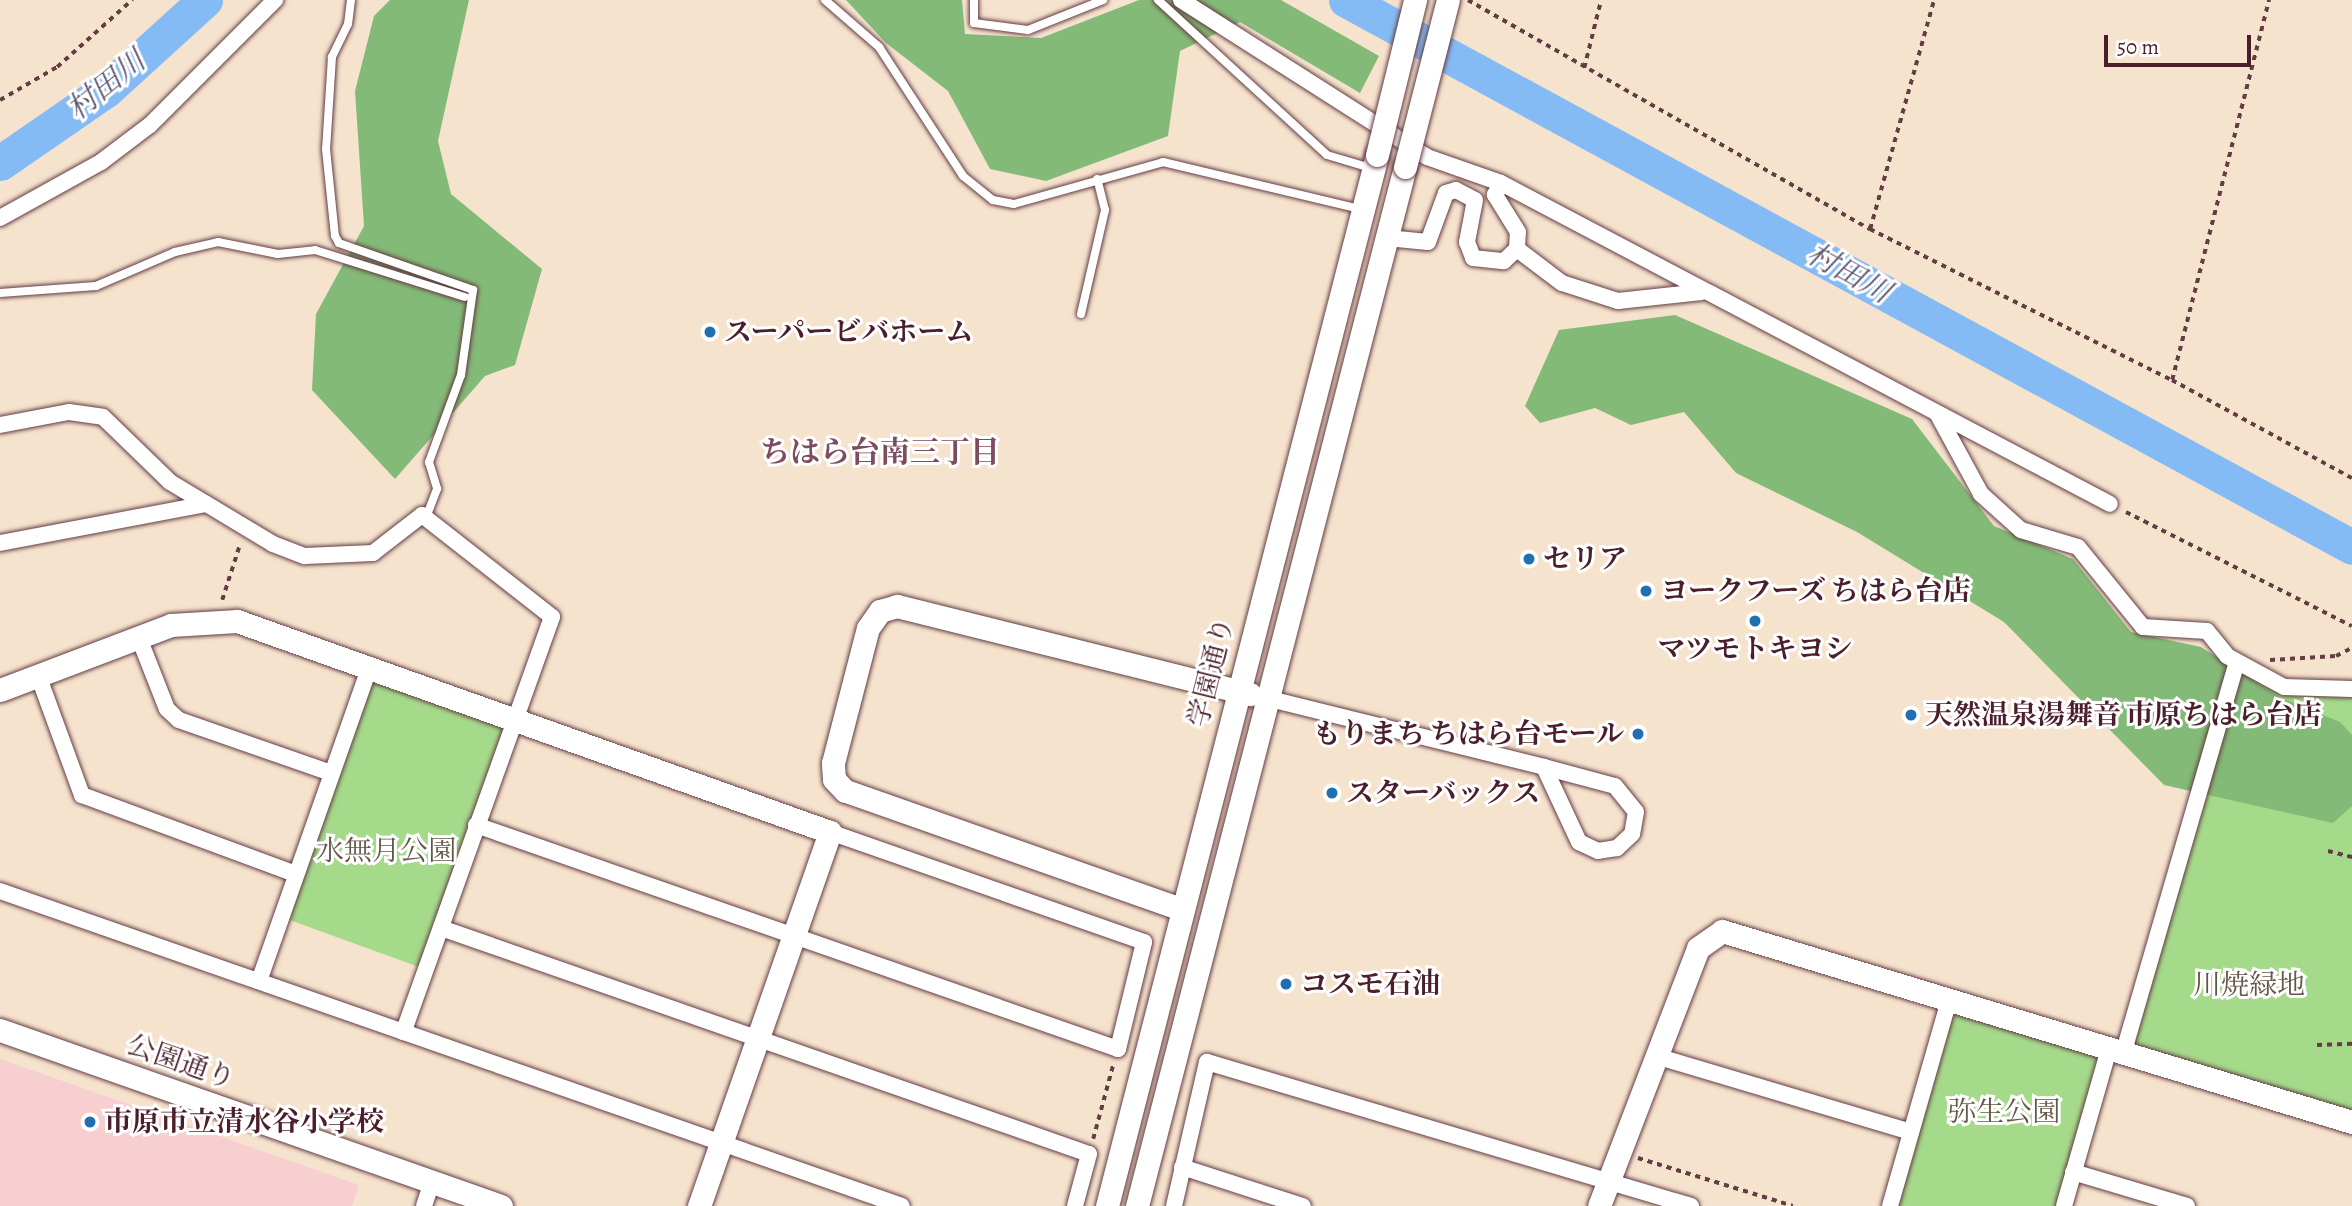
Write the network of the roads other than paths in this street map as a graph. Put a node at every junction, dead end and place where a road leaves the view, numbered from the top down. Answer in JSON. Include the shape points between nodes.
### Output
{"nodes":[{"id":1,"x":275,"y":0,"type":"edge"},
{"id":2,"x":351,"y":0,"type":"edge"},
{"id":3,"x":825,"y":0,"type":"edge"},
{"id":4,"x":974,"y":0,"type":"edge"},
{"id":5,"x":1103,"y":0,"type":"edge"},
{"id":6,"x":1158,"y":0,"type":"edge"},
{"id":7,"x":1181,"y":0,"type":"edge"},
{"id":8,"x":1415,"y":0,"type":"edge"},
{"id":9,"x":1448,"y":0,"type":"edge"},
{"id":10,"x":1376,"y":162,"type":"junction"},
{"id":11,"x":1097,"y":179,"type":"junction"},
{"id":12,"x":1501,"y":183,"type":"junction"},
{"id":13,"x":1363,"y":210,"type":"junction"},
{"id":14,"x":0,"y":218,"type":"edge"},
{"id":15,"x":1387,"y":238,"type":"junction"},
{"id":16,"x":1517,"y":249,"type":"junction"},
{"id":17,"x":1702,"y":292,"type":"junction"},
{"id":18,"x":0,"y":293,"type":"edge"},
{"id":19,"x":465,"y":297,"type":"dead end"},
{"id":20,"x":1081,"y":314,"type":"dead end"},
{"id":21,"x":1938,"y":415,"type":"junction"},
{"id":22,"x":0,"y":425,"type":"edge"},
{"id":23,"x":206,"y":504,"type":"junction"},
{"id":24,"x":2110,"y":504,"type":"road end"},
{"id":25,"x":426,"y":517,"type":"junction"},
{"id":26,"x":0,"y":543,"type":"edge"},
{"id":27,"x":139,"y":638,"type":"junction"},
{"id":28,"x":2237,"y":662,"type":"junction"},
{"id":29,"x":370,"y":665,"type":"junction"},
{"id":30,"x":38,"y":675,"type":"junction"},
{"id":31,"x":2352,"y":689,"type":"edge"},
{"id":32,"x":0,"y":690,"type":"edge"},
{"id":33,"x":1236,"y":691,"type":"junction"},
{"id":34,"x":1266,"y":698,"type":"junction"},
{"id":35,"x":514,"y":717,"type":"junction"},
{"id":36,"x":1544,"y":767,"type":"junction"},
{"id":37,"x":331,"y":773,"type":"junction"},
{"id":38,"x":476,"y":825,"type":"junction"},
{"id":39,"x":830,"y":832,"type":"junction"},
{"id":40,"x":296,"y":874,"type":"junction"},
{"id":41,"x":0,"y":891,"type":"edge"},
{"id":42,"x":1181,"y":909,"type":"junction"},
{"id":43,"x":441,"y":928,"type":"junction"},
{"id":44,"x":793,"y":937,"type":"junction"},
{"id":45,"x":259,"y":981,"type":"junction"},
{"id":46,"x":1949,"y":1000,"type":"junction"},
{"id":47,"x":0,"y":1030,"type":"edge"},
{"id":48,"x":403,"y":1032,"type":"junction"},
{"id":49,"x":757,"y":1039,"type":"junction"},
{"id":50,"x":2116,"y":1052,"type":"junction"},
{"id":51,"x":1656,"y":1056,"type":"junction"},
{"id":52,"x":2352,"y":1122,"type":"edge"},
{"id":53,"x":1911,"y":1132,"type":"junction"},
{"id":54,"x":721,"y":1141,"type":"junction"},
{"id":55,"x":1182,"y":1167,"type":"junction"},
{"id":56,"x":2073,"y":1172,"type":"junction"},
{"id":57,"x":1608,"y":1181,"type":"junction"},
{"id":58,"x":432,"y":1182,"type":"junction"},
{"id":59,"x":424,"y":1206,"type":"edge"},
{"id":60,"x":501,"y":1206,"type":"edge"},
{"id":61,"x":699,"y":1206,"type":"edge"},
{"id":62,"x":902,"y":1206,"type":"edge"},
{"id":63,"x":1075,"y":1206,"type":"edge"},
{"id":64,"x":1107,"y":1206,"type":"edge"},
{"id":65,"x":1137,"y":1206,"type":"edge"},
{"id":66,"x":1174,"y":1206,"type":"edge"},
{"id":67,"x":1303,"y":1206,"type":"edge"},
{"id":68,"x":1598,"y":1206,"type":"edge"},
{"id":69,"x":1691,"y":1206,"type":"edge"},
{"id":70,"x":1890,"y":1206,"type":"edge"},
{"id":71,"x":2064,"y":1206,"type":"edge"},
{"id":72,"x":2187,"y":1206,"type":"edge"}],
"edges":[{"from":1,"to":14,"type":"street","via":[[150,125],[101,162]]},
{"from":2,"to":25,"type":"lane","via":[[348,24],[332,57],[326,149],[335,236],[338,243],[473,290],[461,375],[429,462],[437,489]]},
{"from":3,"to":11,"type":"lane","via":[[879,47],[976,190],[1014,204]]},
{"from":4,"to":5,"type":"lane","via":[[974,23],[1028,30]]},
{"from":6,"to":10,"type":"lane","via":[[1327,155]]},
{"from":7,"to":12,"type":"street","via":[[1427,157]]},
{"from":8,"to":10,"type":"street","name":"学園通り","bridge":true},
{"from":9,"to":15,"type":"street","bridge":true},
{"from":10,"to":13,"type":"street","name":"学園通り"},
{"from":11,"to":13,"type":"lane","via":[[1163,162]]},
{"from":11,"to":20,"type":"lane","via":[[1105,210]]},
{"from":12,"to":16,"type":"street","via":[[1495,195],[1518,233]]},
{"from":12,"to":17,"type":"street"},
{"from":13,"to":33,"type":"street","name":"学園通り"},
{"from":15,"to":16,"type":"street","via":[[1428,242],[1446,193],[1456,190],[1475,200],[1467,242],[1473,258],[1504,261]]},
{"from":15,"to":34,"type":"street"},
{"from":16,"to":17,"type":"street","via":[[1562,284],[1618,301]]},
{"from":17,"to":21,"type":"street"},
{"from":18,"to":19,"type":"lane","via":[[96,286],[174,252],[218,242],[278,254],[315,250]]},
{"from":21,"to":24,"type":"street"},
{"from":21,"to":28,"type":"street","via":[[1981,494],[2021,530],[2078,547],[2143,627],[2207,631]]},
{"from":22,"to":23,"type":"street","via":[[89,411]]},
{"from":23,"to":25,"type":"street","via":[[245,529],[305,556],[373,553]]},
{"from":23,"to":26,"type":"street"},
{"from":25,"to":35,"type":"street","via":[[552,617]]},
{"from":27,"to":29,"type":"street","via":[[216,619]]},
{"from":27,"to":30,"type":"street"},
{"from":27,"to":37,"type":"street","via":[[167,709],[179,720]]},
{"from":28,"to":31,"type":"street","via":[[2284,687]]},
{"from":28,"to":50,"type":"street"},
{"from":29,"to":35,"type":"street"},
{"from":29,"to":37,"type":"street"},
{"from":30,"to":32,"type":"street"},
{"from":30,"to":40,"type":"street","via":[[82,796]]},
{"from":33,"to":34,"type":"street"},
{"from":33,"to":42,"type":"street","name":"学園通り"},
{"from":33,"to":42,"type":"street","via":[[897,607],[880,611],[868,628],[833,763],[834,779],[856,796]]},
{"from":34,"to":36,"type":"street"},
{"from":34,"to":65,"type":"street"},
{"from":35,"to":38,"type":"street"},
{"from":35,"to":39,"type":"street"},
{"from":36,"to":36,"type":"street","via":[[1622,792],[1636,812],[1632,834],[1617,848],[1598,851],[1579,842]]},
{"from":37,"to":40,"type":"street"},
{"from":38,"to":43,"type":"street"},
{"from":38,"to":44,"type":"street"},
{"from":39,"to":44,"type":"street"},
{"from":39,"to":44,"type":"street","via":[[1144,942],[1118,1049]]},
{"from":40,"to":45,"type":"street"},
{"from":41,"to":45,"type":"street"},
{"from":42,"to":64,"type":"street","name":"学園通り"},
{"from":43,"to":48,"type":"street"},
{"from":43,"to":49,"type":"street"},
{"from":44,"to":49,"type":"street"},
{"from":45,"to":48,"type":"street"},
{"from":46,"to":50,"type":"street"},
{"from":46,"to":51,"type":"street","via":[[1722,931],[1702,940]]},
{"from":46,"to":53,"type":"street"},
{"from":47,"to":58,"type":"street","name":"公園通り"},
{"from":48,"to":54,"type":"street"},
{"from":49,"to":54,"type":"street"},
{"from":49,"to":63,"type":"street","via":[[1089,1154]]},
{"from":50,"to":52,"type":"street"},
{"from":50,"to":56,"type":"street"},
{"from":51,"to":53,"type":"street"},
{"from":51,"to":57,"type":"street"},
{"from":53,"to":70,"type":"street"},
{"from":54,"to":61,"type":"street"},
{"from":54,"to":62,"type":"street"},
{"from":55,"to":57,"type":"street","via":[[1207,1062]]},
{"from":55,"to":66,"type":"street"},
{"from":55,"to":67,"type":"street"},
{"from":56,"to":71,"type":"street"},
{"from":56,"to":72,"type":"street"},
{"from":57,"to":68,"type":"street"},
{"from":57,"to":69,"type":"street"},
{"from":58,"to":59,"type":"street"},
{"from":58,"to":60,"type":"street","name":"公園通り"}]}
